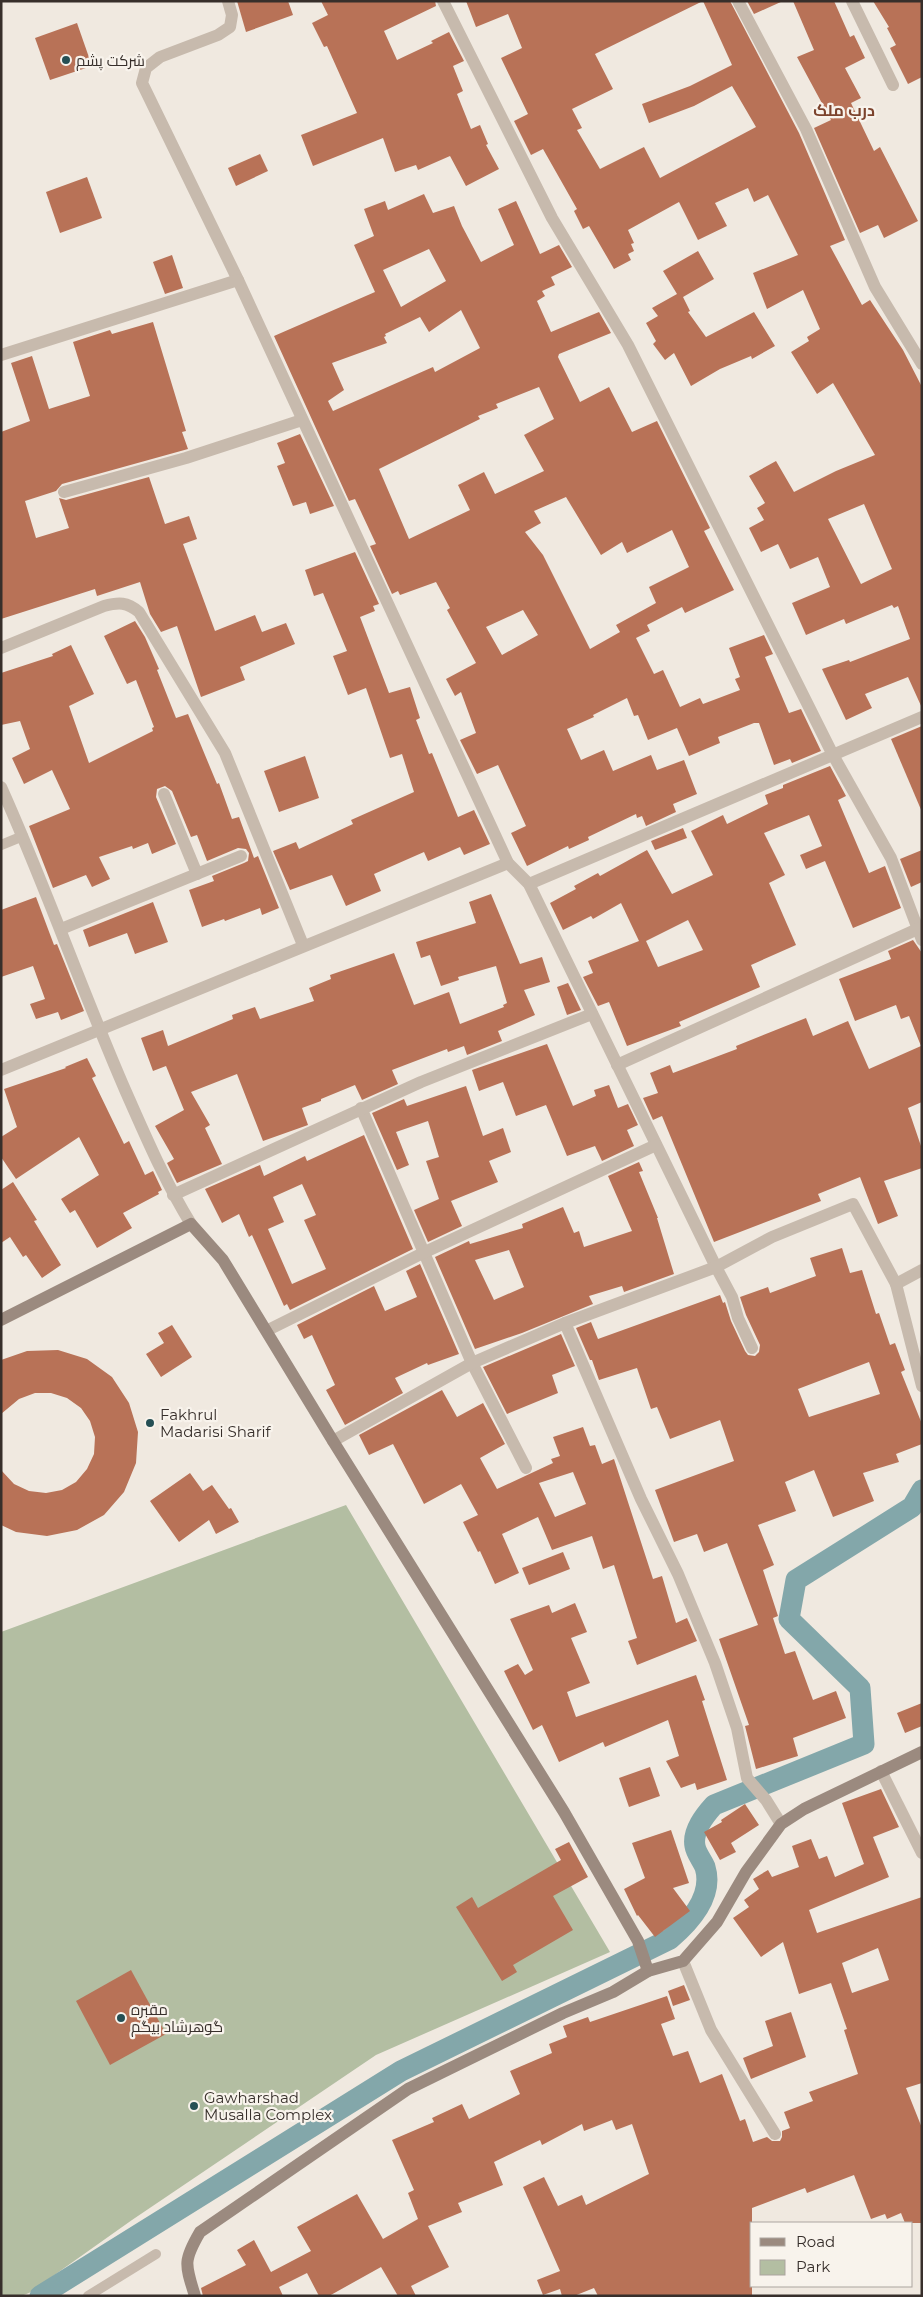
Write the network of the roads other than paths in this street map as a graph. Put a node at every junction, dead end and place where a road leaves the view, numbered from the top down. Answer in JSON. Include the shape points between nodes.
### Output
{"nodes":[{"id":1,"x":228,"y":1,"type":"edge"},
{"id":2,"x":443,"y":1,"type":"edge"},
{"id":3,"x":738,"y":1,"type":"edge"},
{"id":4,"x":852,"y":1,"type":"edge"},
{"id":5,"x":893,"y":85,"type":"dead end"},
{"id":6,"x":238,"y":280,"type":"junction"},
{"id":7,"x":1,"y":355,"type":"edge"},
{"id":8,"x":922,"y":364,"type":"edge"},
{"id":9,"x":302,"y":420,"type":"junction"},
{"id":10,"x":64,"y":492,"type":"dead end"},
{"id":11,"x":1,"y":648,"type":"edge"},
{"id":12,"x":922,"y":717,"type":"edge"},
{"id":13,"x":833,"y":755,"type":"junction"},
{"id":14,"x":1,"y":787,"type":"edge"},
{"id":15,"x":164,"y":794,"type":"dead end"},
{"id":16,"x":23,"y":836,"type":"junction"},
{"id":17,"x":1,"y":845,"type":"edge"},
{"id":18,"x":241,"y":856,"type":"dead end"},
{"id":19,"x":508,"y":863,"type":"junction"},
{"id":20,"x":197,"y":874,"type":"junction"},
{"id":21,"x":529,"y":884,"type":"junction"},
{"id":22,"x":61,"y":930,"type":"junction"},
{"id":23,"x":920,"y":932,"type":"edge"},
{"id":24,"x":303,"y":945,"type":"junction"},
{"id":25,"x":592,"y":1014,"type":"junction"},
{"id":26,"x":99,"y":1031,"type":"junction"},
{"id":27,"x":617,"y":1065,"type":"junction"},
{"id":28,"x":1,"y":1070,"type":"edge"},
{"id":29,"x":361,"y":1108,"type":"junction"},
{"id":30,"x":656,"y":1145,"type":"junction"},
{"id":31,"x":173,"y":1195,"type":"junction"},
{"id":32,"x":191,"y":1224,"type":"junction"},
{"id":33,"x":425,"y":1252,"type":"junction"},
{"id":34,"x":716,"y":1267,"type":"junction"},
{"id":35,"x":922,"y":1270,"type":"edge"},
{"id":36,"x":896,"y":1284,"type":"junction"},
{"id":37,"x":1,"y":1320,"type":"edge"},
{"id":38,"x":565,"y":1323,"type":"junction"},
{"id":39,"x":268,"y":1330,"type":"junction"},
{"id":40,"x":752,"y":1348,"type":"dead end"},
{"id":41,"x":472,"y":1363,"type":"junction"},
{"id":42,"x":922,"y":1386,"type":"edge"},
{"id":43,"x":333,"y":1441,"type":"junction"},
{"id":44,"x":526,"y":1468,"type":"dead end"},
{"id":45,"x":922,"y":1752,"type":"edge"},
{"id":46,"x":881,"y":1771,"type":"junction"},
{"id":47,"x":781,"y":1824,"type":"junction"},
{"id":48,"x":922,"y":1853,"type":"edge"},
{"id":49,"x":683,"y":1961,"type":"junction"},
{"id":50,"x":648,"y":1971,"type":"junction"},
{"id":51,"x":775,"y":2134,"type":"dead end"},
{"id":52,"x":156,"y":2254,"type":"dead end"},
{"id":53,"x":88,"y":2296,"type":"edge"},
{"id":54,"x":195,"y":2296,"type":"edge"}],
"edges":[{"from":1,"to":6,"type":"street","via":[[232,15],[230,27],[218,36],[160,56],[146,68],[142,83]]},
{"from":2,"to":13,"type":"street","via":[[552,218],[628,344]]},
{"from":3,"to":8,"type":"street","via":[[806,129],[875,287]]},
{"from":4,"to":5,"type":"street"},
{"from":6,"to":7,"type":"street"},
{"from":6,"to":9,"type":"street"},
{"from":9,"to":10,"type":"street","via":[[186,458]]},
{"from":9,"to":19,"type":"street"},
{"from":11,"to":24,"type":"street","via":[[104,606],[120,602],[139,612],[225,753]]},
{"from":12,"to":13,"type":"street"},
{"from":13,"to":21,"type":"street"},
{"from":13,"to":23,"type":"street","via":[[891,858]]},
{"from":14,"to":16,"type":"street"},
{"from":15,"to":20,"type":"street"},
{"from":16,"to":17,"type":"lane"},
{"from":16,"to":22,"type":"street"},
{"from":18,"to":20,"type":"street"},
{"from":19,"to":21,"type":"street"},
{"from":19,"to":24,"type":"street"},
{"from":20,"to":22,"type":"street"},
{"from":21,"to":25,"type":"street"},
{"from":22,"to":26,"type":"street"},
{"from":23,"to":27,"type":"street"},
{"from":24,"to":26,"type":"street"},
{"from":25,"to":27,"type":"street"},
{"from":25,"to":29,"type":"street"},
{"from":26,"to":28,"type":"street"},
{"from":26,"to":31,"type":"street"},
{"from":27,"to":30,"type":"street"},
{"from":29,"to":31,"type":"street"},
{"from":29,"to":33,"type":"street"},
{"from":30,"to":33,"type":"street"},
{"from":30,"to":34,"type":"street"},
{"from":31,"to":32,"type":"street"},
{"from":32,"to":37,"type":"main road"},
{"from":32,"to":39,"type":"main road","via":[[223,1260]]},
{"from":33,"to":39,"type":"street"},
{"from":33,"to":41,"type":"street"},
{"from":34,"to":36,"type":"street","via":[[772,1237],[853,1204]]},
{"from":34,"to":38,"type":"street"},
{"from":34,"to":40,"type":"street","via":[[732,1296]]},
{"from":35,"to":36,"type":"street"},
{"from":36,"to":42,"type":"street"},
{"from":38,"to":41,"type":"street"},
{"from":38,"to":47,"type":"street","via":[[715,1663],[737,1728],[747,1778]]},
{"from":39,"to":43,"type":"main road"},
{"from":41,"to":43,"type":"street"},
{"from":41,"to":44,"type":"street"},
{"from":43,"to":50,"type":"main road","via":[[564,1812],[638,1941]]},
{"from":45,"to":46,"type":"main road"},
{"from":46,"to":47,"type":"main road"},
{"from":46,"to":48,"type":"street"},
{"from":47,"to":49,"type":"main road","via":[[746,1872],[717,1922]]},
{"from":49,"to":50,"type":"main road"},
{"from":49,"to":51,"type":"street","via":[[711,2030]]},
{"from":50,"to":54,"type":"main road","via":[[613,1992],[408,2089],[200,2232],[188,2253],[187,2270]]},
{"from":52,"to":53,"type":"lane"}]}
